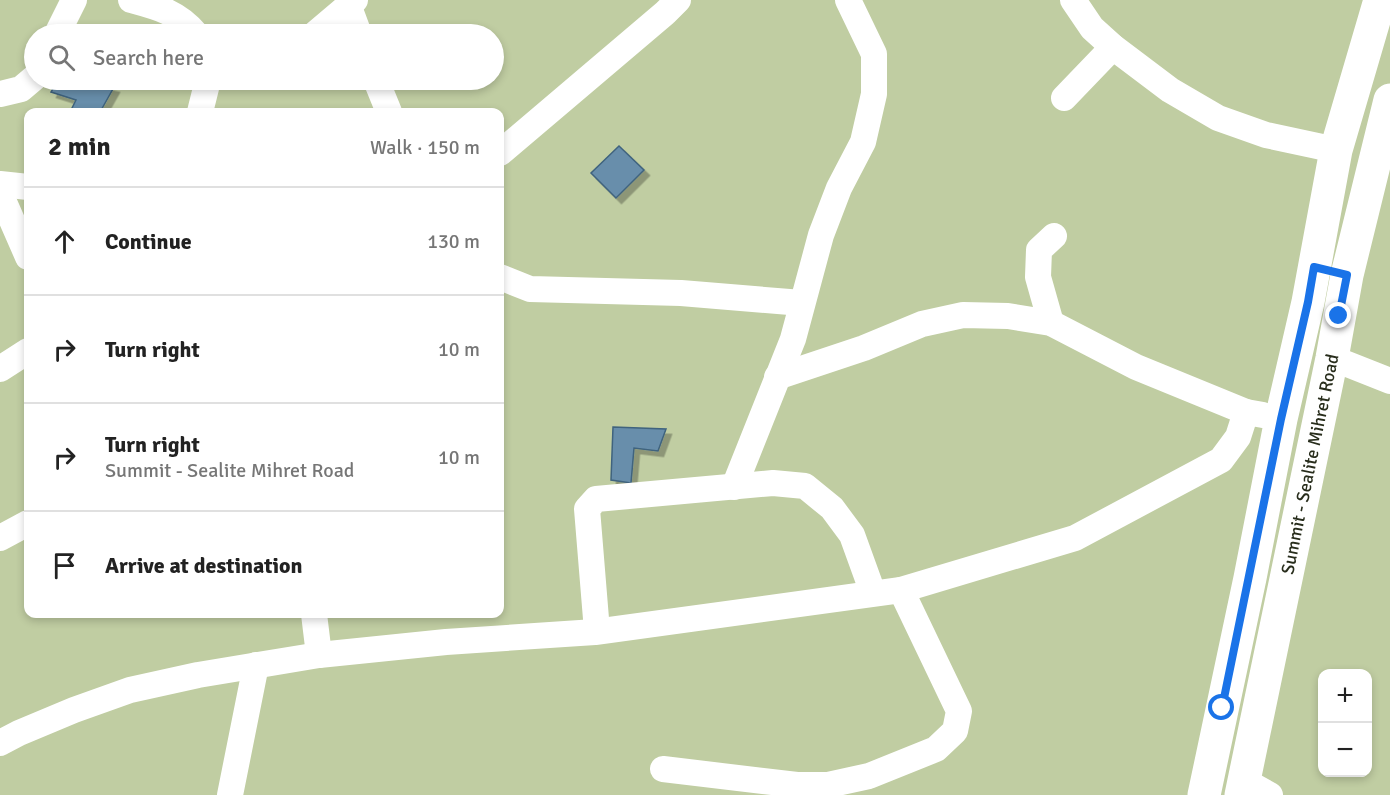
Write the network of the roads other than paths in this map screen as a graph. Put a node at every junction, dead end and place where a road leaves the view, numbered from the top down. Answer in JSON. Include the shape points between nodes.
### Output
{"nodes":[{"id":1,"x":74,"y":0,"type":"edge"},
{"id":2,"x":131,"y":0,"type":"edge"},
{"id":3,"x":678,"y":0,"type":"edge"},
{"id":4,"x":848,"y":0,"type":"edge"},
{"id":5,"x":1073,"y":0,"type":"edge"},
{"id":6,"x":1380,"y":0,"type":"edge"},
{"id":7,"x":352,"y":3,"type":"edge"},
{"id":8,"x":62,"y":24,"type":"edge"},
{"id":9,"x":184,"y":24,"type":"edge"},
{"id":10,"x":327,"y":24,"type":"edge"},
{"id":11,"x":357,"y":24,"type":"edge"},
{"id":12,"x":1113,"y":47,"type":"junction"},
{"id":13,"x":24,"y":86,"type":"edge"},
{"id":14,"x":206,"y":90,"type":"edge"},
{"id":15,"x":380,"y":90,"type":"edge"},
{"id":16,"x":0,"y":94,"type":"edge"},
{"id":17,"x":1064,"y":98,"type":"dead end"},
{"id":18,"x":1390,"y":100,"type":"edge"},
{"id":19,"x":201,"y":108,"type":"edge"},
{"id":20,"x":387,"y":108,"type":"edge"},
{"id":21,"x":504,"y":150,"type":"edge"},
{"id":22,"x":1336,"y":150,"type":"junction"},
{"id":23,"x":0,"y":184,"type":"edge"},
{"id":24,"x":24,"y":187,"type":"edge"},
{"id":25,"x":0,"y":193,"type":"edge"},
{"id":26,"x":1054,"y":236,"type":"dead end"},
{"id":27,"x":24,"y":248,"type":"edge"},
{"id":28,"x":1314,"y":267,"type":"junction"},
{"id":29,"x":1347,"y":275,"type":"junction"},
{"id":30,"x":504,"y":279,"type":"edge"},
{"id":31,"x":802,"y":303,"type":"junction"},
{"id":32,"x":1051,"y":323,"type":"junction"},
{"id":33,"x":24,"y":354,"type":"edge"},
{"id":34,"x":1332,"y":358,"type":"junction"},
{"id":35,"x":0,"y":369,"type":"edge"},
{"id":36,"x":777,"y":377,"type":"junction"},
{"id":37,"x":1390,"y":381,"type":"edge"},
{"id":38,"x":1245,"y":412,"type":"junction"},
{"id":39,"x":1281,"y":419,"type":"junction"},
{"id":40,"x":734,"y":487,"type":"junction"},
{"id":41,"x":24,"y":525,"type":"edge"},
{"id":42,"x":0,"y":538,"type":"edge"},
{"id":43,"x":901,"y":590,"type":"junction"},
{"id":44,"x":873,"y":593,"type":"junction"},
{"id":45,"x":314,"y":618,"type":"edge"},
{"id":46,"x":597,"y":632,"type":"junction"},
{"id":47,"x":319,"y":654,"type":"junction"},
{"id":48,"x":256,"y":665,"type":"junction"},
{"id":49,"x":0,"y":743,"type":"edge"},
{"id":50,"x":663,"y":769,"type":"dead end"},
{"id":51,"x":1251,"y":790,"type":"edge"},
{"id":52,"x":230,"y":795,"type":"edge"},
{"id":53,"x":1204,"y":795,"type":"edge"}],
"edges":[{"from":1,"to":8,"type":"street"},
{"from":2,"to":9,"type":"street","via":[[167,10]]},
{"from":3,"to":21,"type":"street"},
{"from":4,"to":31,"type":"street","via":[[874,54],[874,94],[863,142],[821,235]]},
{"from":5,"to":12,"type":"street","via":[[1092,28]]},
{"from":6,"to":22,"type":"main road"},
{"from":7,"to":10,"type":"street"},
{"from":7,"to":11,"type":"street"},
{"from":12,"to":17,"type":"street"},
{"from":12,"to":22,"type":"street","via":[[1170,90],[1218,118],[1266,135]]},
{"from":13,"to":16,"type":"street"},
{"from":14,"to":19,"type":"street"},
{"from":15,"to":20,"type":"street"},
{"from":18,"to":29,"type":"main road","name":"Summit - Sealite Mihret Road"},
{"from":22,"to":28,"type":"main road"},
{"from":23,"to":24,"type":"street"},
{"from":25,"to":27,"type":"street"},
{"from":26,"to":32,"type":"street","via":[[1039,250],[1038,277]]},
{"from":28,"to":29,"type":"main road"},
{"from":28,"to":39,"type":"main road"},
{"from":29,"to":34,"type":"main road","name":"Summit - Sealite Mihret Road"},
{"from":30,"to":31,"type":"street","via":[[530,289],[681,293]]},
{"from":31,"to":36,"type":"street"},
{"from":32,"to":36,"type":"street","via":[[1008,316],[963,315],[922,324]]},
{"from":32,"to":38,"type":"street","via":[[1136,367]]},
{"from":33,"to":35,"type":"street"},
{"from":34,"to":37,"type":"street"},
{"from":34,"to":51,"type":"main road","name":"Summit - Sealite Mihret Road"},
{"from":36,"to":40,"type":"street"},
{"from":38,"to":39,"type":"street"},
{"from":38,"to":43,"type":"street","via":[[1238,436],[1221,460],[1075,538]]},
{"from":39,"to":53,"type":"main road"},
{"from":40,"to":44,"type":"street","via":[[773,483],[806,486],[832,508],[852,535]]},
{"from":40,"to":46,"type":"street","via":[[596,499],[591,504],[587,509],[587,528]]},
{"from":41,"to":42,"type":"street"},
{"from":43,"to":44,"type":"street"},
{"from":43,"to":50,"type":"street","via":[[959,711],[955,731],[936,749],[869,776],[828,785]]},
{"from":44,"to":46,"type":"street"},
{"from":45,"to":47,"type":"street"},
{"from":46,"to":47,"type":"street"},
{"from":47,"to":48,"type":"street"},
{"from":48,"to":49,"type":"street","via":[[130,690]]},
{"from":48,"to":52,"type":"street"}]}
